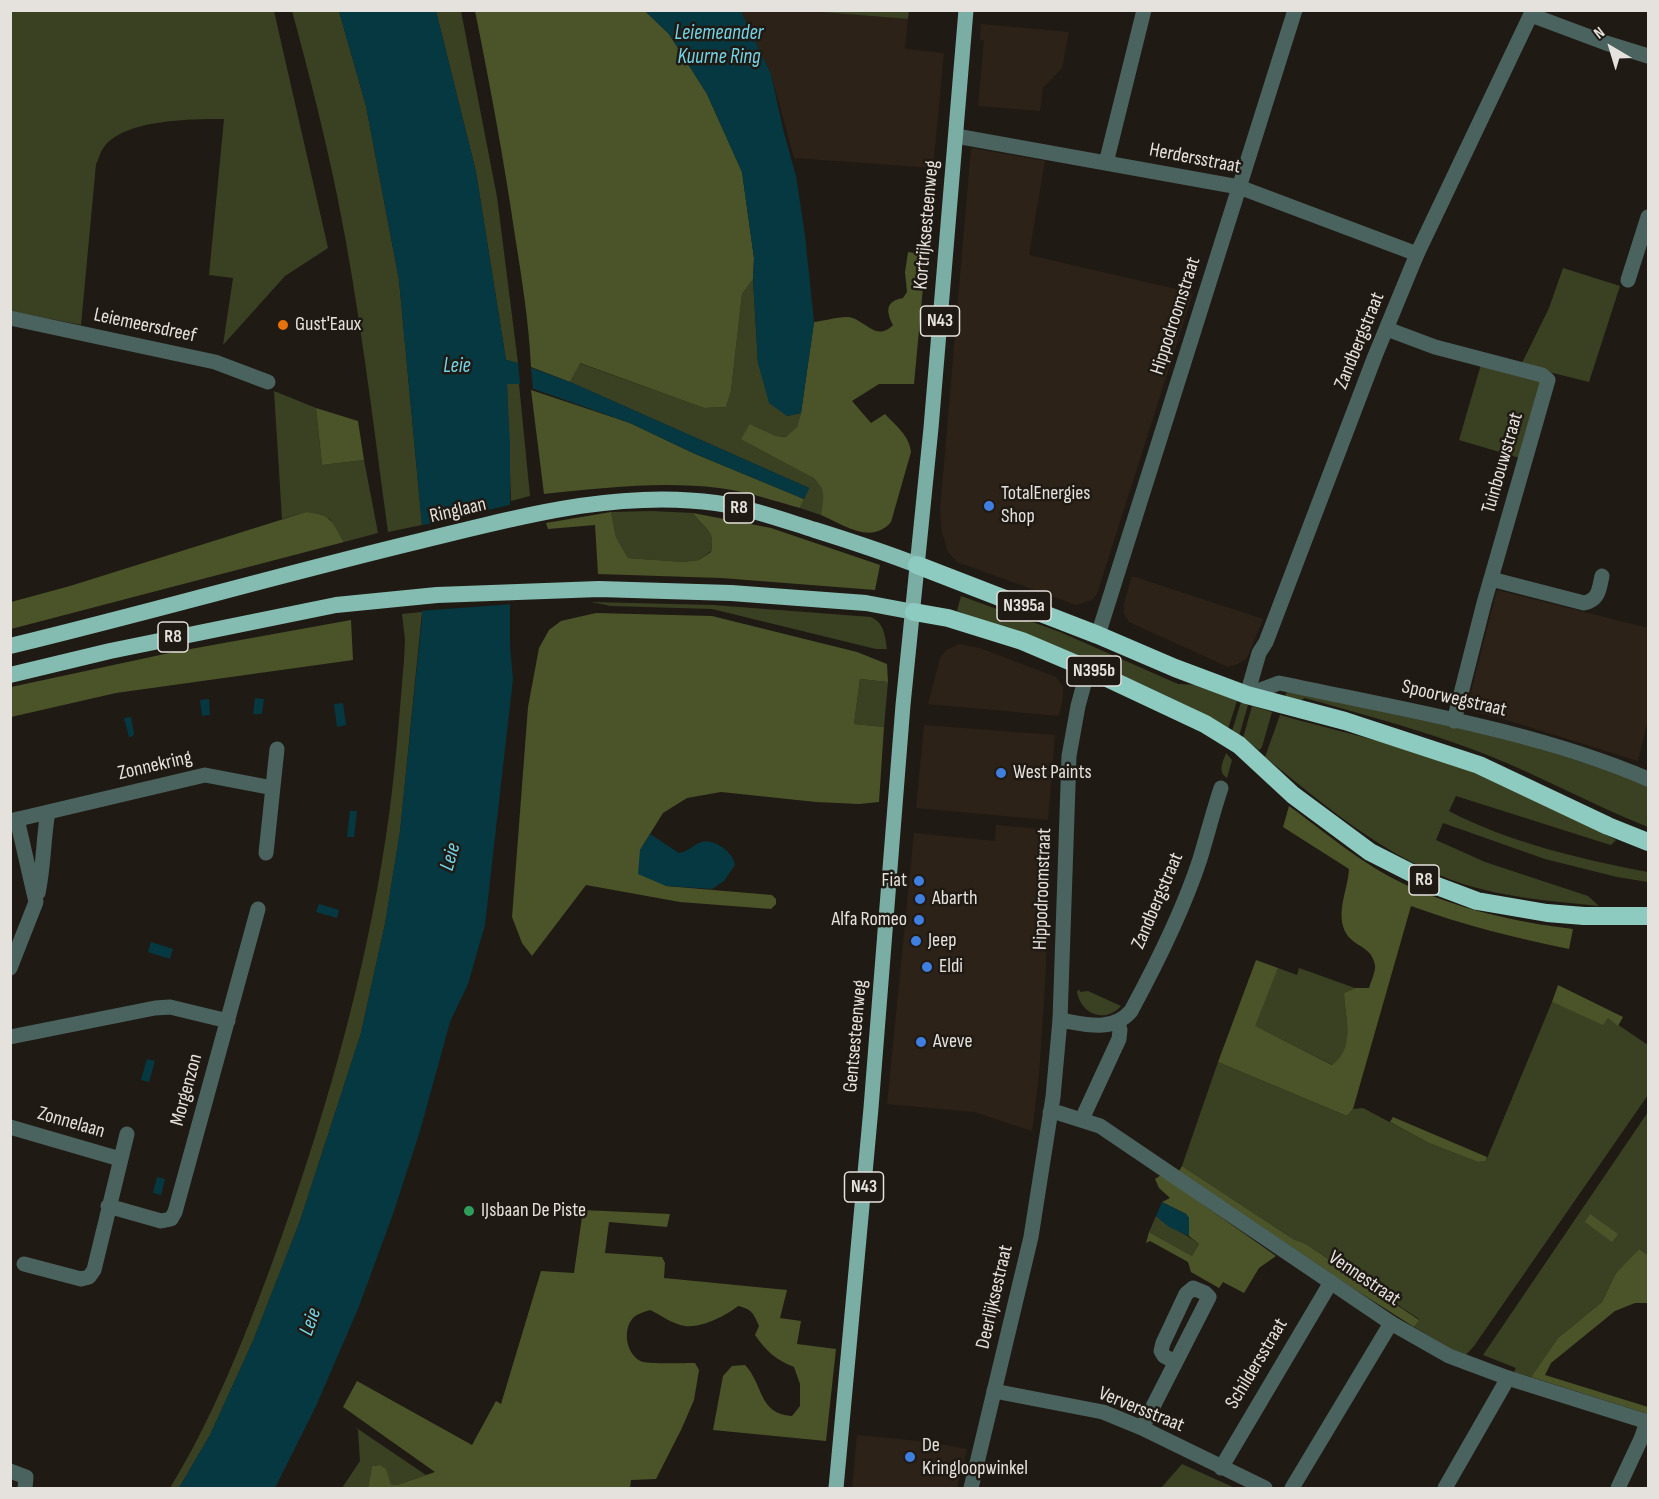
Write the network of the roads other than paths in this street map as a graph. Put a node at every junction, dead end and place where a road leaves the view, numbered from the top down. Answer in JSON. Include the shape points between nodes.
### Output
{"nodes":[{"id":1,"x":966,"y":10,"type":"edge"},
{"id":2,"x":1144,"y":10,"type":"edge"},
{"id":3,"x":1295,"y":10,"type":"edge"},
{"id":4,"x":1532,"y":13,"type":"edge"},
{"id":5,"x":1648,"y":56,"type":"edge"},
{"id":6,"x":956,"y":136,"type":"junction"},
{"id":7,"x":1106,"y":163,"type":"junction"},
{"id":8,"x":1239,"y":187,"type":"junction"},
{"id":9,"x":1648,"y":217,"type":"edge"},
{"id":10,"x":1417,"y":254,"type":"junction"},
{"id":11,"x":1628,"y":280,"type":"dead end"},
{"id":12,"x":10,"y":318,"type":"edge"},
{"id":13,"x":1387,"y":329,"type":"junction"},
{"id":14,"x":268,"y":382,"type":"dead end"},
{"id":15,"x":917,"y":565,"type":"junction"},
{"id":16,"x":1602,"y":576,"type":"dead end"},
{"id":17,"x":1491,"y":579,"type":"junction"},
{"id":18,"x":916,"y":586,"type":"joint"},
{"id":19,"x":914,"y":612,"type":"junction"},
{"id":20,"x":1098,"y":635,"type":"junction"},
{"id":21,"x":10,"y":646,"type":"edge"},
{"id":22,"x":1088,"y":669,"type":"junction"},
{"id":23,"x":10,"y":675,"type":"edge"},
{"id":24,"x":1247,"y":695,"type":"junction"},
{"id":25,"x":1454,"y":721,"type":"junction"},
{"id":26,"x":1239,"y":745,"type":"joint"},
{"id":27,"x":277,"y":749,"type":"dead end"},
{"id":28,"x":1648,"y":778,"type":"edge"},
{"id":29,"x":273,"y":788,"type":"junction"},
{"id":30,"x":1221,"y":788,"type":"dead end"},
{"id":31,"x":48,"y":812,"type":"junction"},
{"id":32,"x":14,"y":820,"type":"edge"},
{"id":33,"x":1648,"y":842,"type":"edge"},
{"id":34,"x":267,"y":853,"type":"dead end"},
{"id":35,"x":36,"y":902,"type":"junction"},
{"id":36,"x":258,"y":909,"type":"dead end"},
{"id":37,"x":1648,"y":916,"type":"edge"},
{"id":38,"x":10,"y":968,"type":"edge"},
{"id":39,"x":1060,"y":1020,"type":"junction"},
{"id":40,"x":228,"y":1021,"type":"junction"},
{"id":41,"x":1118,"y":1022,"type":"junction"},
{"id":42,"x":10,"y":1037,"type":"edge"},
{"id":43,"x":1050,"y":1113,"type":"junction"},
{"id":44,"x":1082,"y":1119,"type":"junction"},
{"id":45,"x":10,"y":1127,"type":"edge"},
{"id":46,"x":127,"y":1134,"type":"dead end"},
{"id":47,"x":120,"y":1159,"type":"junction"},
{"id":48,"x":108,"y":1206,"type":"junction"},
{"id":49,"x":24,"y":1264,"type":"dead end"},
{"id":50,"x":1331,"y":1282,"type":"junction"},
{"id":51,"x":1391,"y":1323,"type":"junction"},
{"id":52,"x":1175,"y":1362,"type":"dead end"},
{"id":53,"x":1508,"y":1378,"type":"junction"},
{"id":54,"x":994,"y":1391,"type":"junction"},
{"id":55,"x":1648,"y":1422,"type":"edge"},
{"id":56,"x":1142,"y":1428,"type":"junction"},
{"id":57,"x":1221,"y":1468,"type":"junction"},
{"id":58,"x":10,"y":1471,"type":"edge"},
{"id":59,"x":25,"y":1483,"type":"edge"},
{"id":60,"x":836,"y":1488,"type":"edge"},
{"id":61,"x":971,"y":1488,"type":"edge"},
{"id":62,"x":1265,"y":1488,"type":"edge"},
{"id":63,"x":1293,"y":1488,"type":"edge"},
{"id":64,"x":1445,"y":1488,"type":"edge"},
{"id":65,"x":1618,"y":1488,"type":"edge"}],
"edges":[{"from":1,"to":6,"type":"main road","name":"Kortrijksesteenweg","number":"N43"},
{"from":2,"to":7,"type":"street"},
{"from":3,"to":8,"type":"street","name":"Hippodroomstraat"},
{"from":4,"to":5,"type":"street"},
{"from":4,"to":10,"type":"street","name":"Zandbergstraat"},
{"from":6,"to":7,"type":"street","name":"Herdersstraat"},
{"from":6,"to":15,"type":"main road","name":"Kortrijksesteenweg","number":"N43"},
{"from":7,"to":8,"type":"street","name":"Herdersstraat"},
{"from":8,"to":10,"type":"street","name":"Herdersstraat"},
{"from":8,"to":20,"type":"street","name":"Hippodroomstraat"},
{"from":9,"to":11,"type":"street"},
{"from":10,"to":13,"type":"street","name":"Zandbergstraat"},
{"from":12,"to":14,"type":"street","name":"Leiemeersdreef","via":[[215,362]]},
{"from":13,"to":17,"type":"street","name":"Tuinbouwstraat","via":[[1547,379]]},
{"from":13,"to":24,"type":"street","name":"Zandbergstraat","via":[[1259,654]]},
{"from":15,"to":18,"type":"main road","name":"Kortrijksesteenweg","number":"N43"},
{"from":15,"to":20,"type":"highway","number":"N395a"},
{"from":15,"to":21,"type":"highway","name":"Ringlaan","number":"R8","via":[[773,516],[731,506],[641,501],[528,515]]},
{"from":16,"to":17,"type":"street","via":[[1597,596],[1584,603]]},
{"from":17,"to":25,"type":"street","name":"Tuinbouwstraat"},
{"from":18,"to":19,"type":"main road","name":"Gentsesteenweg","number":"N43"},
{"from":19,"to":22,"type":"highway","number":"N395b","via":[[948,618],[1011,638]]},
{"from":19,"to":23,"type":"highway","number":"R8","via":[[866,603],[731,593],[599,589],[437,595],[336,605]]},
{"from":19,"to":60,"type":"main road","name":"Gentsesteenweg","number":"N43"},
{"from":20,"to":24,"type":"highway","number":"N395a"},
{"from":22,"to":26,"type":"highway","number":"N395b","via":[[1205,724]]},
{"from":22,"to":39,"type":"street","name":"Hippodroomstraat","via":[[1069,756]]},
{"from":24,"to":25,"type":"street","name":"Spoorwegstraat","via":[[1279,683]]},
{"from":24,"to":33,"type":"highway","via":[[1345,721],[1479,765]]},
{"from":25,"to":28,"type":"street","name":"Spoorwegstraat","via":[[1498,729]]},
{"from":26,"to":37,"type":"highway","number":"R8","via":[[1293,795],[1370,852],[1437,886],[1477,901],[1547,913]]},
{"from":27,"to":29,"type":"street"},
{"from":29,"to":31,"type":"street","name":"Zonnekring","via":[[205,775]]},
{"from":29,"to":34,"type":"street"},
{"from":30,"to":41,"type":"street","name":"Zandbergstraat","via":[[1175,922],[1131,1011]]},
{"from":31,"to":32,"type":"street","name":"Zonnekring"},
{"from":31,"to":35,"type":"street"},
{"from":32,"to":35,"type":"street","name":"Zonnekring"},
{"from":35,"to":38,"type":"street"},
{"from":36,"to":40,"type":"street","name":"Morgenzon"},
{"from":39,"to":41,"type":"street","via":[[1098,1026]]},
{"from":39,"to":43,"type":"street","name":"Hippodroomstraat"},
{"from":40,"to":42,"type":"street","via":[[170,1007],[155,1008]]},
{"from":40,"to":48,"type":"street","name":"Morgenzon","via":[[176,1212],[171,1219],[161,1221]]},
{"from":41,"to":44,"type":"street","via":[[1119,1038]]},
{"from":43,"to":44,"type":"street"},
{"from":43,"to":54,"type":"street","name":"Deerlijksestraat","via":[[1031,1237]]},
{"from":44,"to":50,"type":"street","name":"Vennestraat","via":[[1100,1126]]},
{"from":45,"to":47,"type":"street","name":"Zonnelaan"},
{"from":46,"to":47,"type":"street"},
{"from":47,"to":48,"type":"street"},
{"from":48,"to":49,"type":"street","via":[[94,1270],[89,1277],[81,1279]]},
{"from":50,"to":51,"type":"street","name":"Vennestraat"},
{"from":50,"to":57,"type":"street","name":"Schildersstraat"},
{"from":51,"to":53,"type":"street","name":"Vennestraat","via":[[1449,1356]]},
{"from":51,"to":63,"type":"street"},
{"from":52,"to":56,"type":"street"},
{"from":53,"to":55,"type":"street","name":"Vennestraat"},
{"from":53,"to":64,"type":"street"},
{"from":54,"to":56,"type":"street","name":"Verversstraat","via":[[1103,1412]]},
{"from":54,"to":61,"type":"street","name":"Deerlijksestraat"},
{"from":55,"to":65,"type":"street"},
{"from":56,"to":57,"type":"street","name":"Verversstraat"},
{"from":57,"to":62,"type":"street","name":"Verversstraat"},
{"from":58,"to":59,"type":"street"}]}
